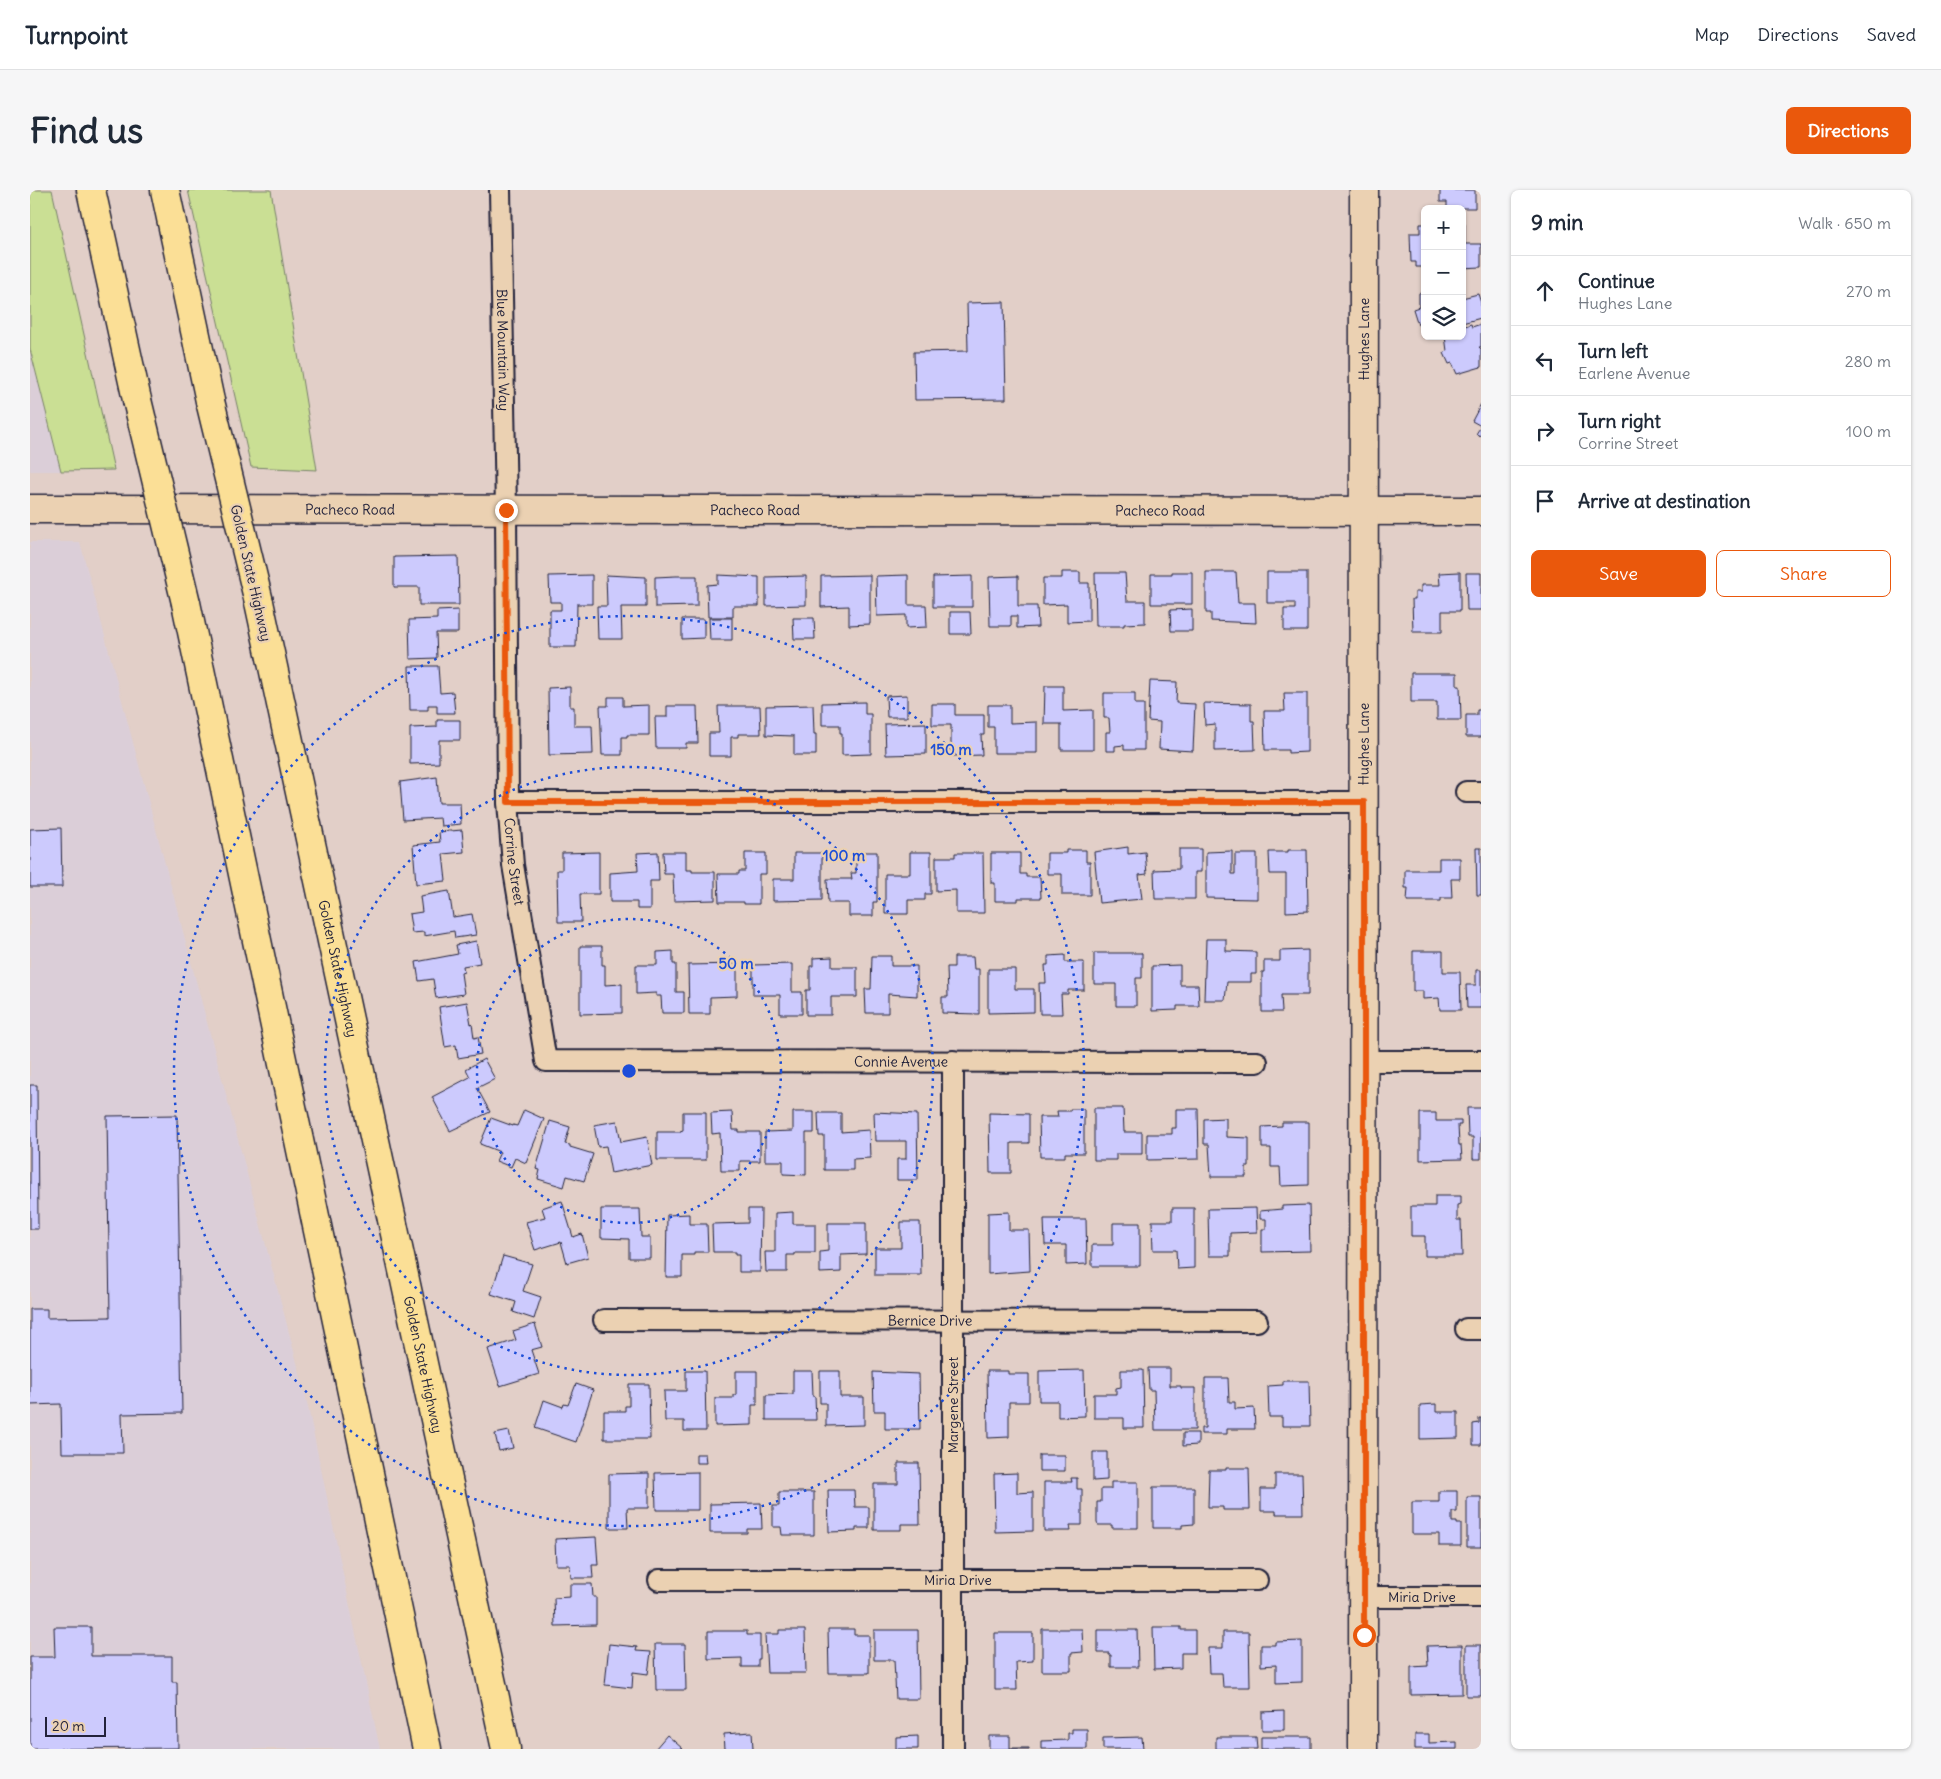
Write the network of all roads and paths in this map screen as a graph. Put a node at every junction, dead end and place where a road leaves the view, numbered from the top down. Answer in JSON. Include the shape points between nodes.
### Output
{"nodes":[{"id":1,"x":90,"y":190,"type":"edge"},
{"id":2,"x":165,"y":190,"type":"edge"},
{"id":3,"x":500,"y":190,"type":"edge"},
{"id":4,"x":1364,"y":190,"type":"edge"},
{"id":5,"x":30,"y":509,"type":"edge"},
{"id":6,"x":506,"y":510,"type":"junction"},
{"id":7,"x":1364,"y":511,"type":"junction"},
{"id":8,"x":1481,"y":511,"type":"edge"},
{"id":9,"x":508,"y":802,"type":"junction"},
{"id":10,"x":1364,"y":802,"type":"junction"},
{"id":11,"x":546,"y":1061,"type":"joint"},
{"id":12,"x":953,"y":1061,"type":"junction"},
{"id":13,"x":1364,"y":1061,"type":"junction"},
{"id":14,"x":1481,"y":1061,"type":"edge"},
{"id":15,"x":1257,"y":1062,"type":"dead end"},
{"id":16,"x":604,"y":1320,"type":"dead end"},
{"id":17,"x":953,"y":1321,"type":"junction"},
{"id":18,"x":1257,"y":1321,"type":"dead end"},
{"id":19,"x":658,"y":1580,"type":"dead end"},
{"id":20,"x":953,"y":1580,"type":"junction"},
{"id":21,"x":1257,"y":1580,"type":"dead end"},
{"id":22,"x":1364,"y":1598,"type":"junction"},
{"id":23,"x":1481,"y":1598,"type":"edge"},
{"id":24,"x":427,"y":1749,"type":"edge"},
{"id":25,"x":506,"y":1749,"type":"edge"},
{"id":26,"x":953,"y":1749,"type":"edge"},
{"id":27,"x":1364,"y":1749,"type":"edge"}],
"edges":[{"from":1,"to":24,"type":"highway","bridge":true,"via":[[186,603]]},
{"from":2,"to":25,"type":"highway","name":"Golden State Highway","bridge":true,"via":[[210,401],[259,602]]},
{"from":3,"to":6,"type":"street","name":"Blue Mountain Way"},
{"from":4,"to":7,"type":"street","name":"Hughes Lane"},
{"from":5,"to":6,"type":"street","name":"Pacheco Road"},
{"from":6,"to":7,"type":"street","name":"Pacheco Road"},
{"from":6,"to":9,"type":"street","name":"Corrine Street"},
{"from":7,"to":8,"type":"street","name":"Pacheco Road"},
{"from":7,"to":10,"type":"street","name":"Hughes Lane"},
{"from":9,"to":10,"type":"street"},
{"from":9,"to":11,"type":"street","name":"Corrine Street","via":[[513,865]]},
{"from":10,"to":13,"type":"street","name":"Hughes Lane"},
{"from":11,"to":12,"type":"street","name":"Connie Avenue"},
{"from":12,"to":15,"type":"street","name":"Connie Avenue"},
{"from":12,"to":17,"type":"street","name":"Margene Street"},
{"from":13,"to":14,"type":"street"},
{"from":13,"to":22,"type":"street","name":"Hughes Lane"},
{"from":16,"to":17,"type":"street","name":"Bernice Drive"},
{"from":17,"to":18,"type":"street","name":"Bernice Drive"},
{"from":17,"to":20,"type":"street","name":"Margene Street"},
{"from":19,"to":20,"type":"street","name":"Miria Drive"},
{"from":20,"to":21,"type":"street","name":"Miria Drive"},
{"from":20,"to":26,"type":"street","name":"Margene Street"},
{"from":22,"to":23,"type":"street","name":"Miria Drive"},
{"from":22,"to":27,"type":"street","name":"Hughes Lane"}]}
